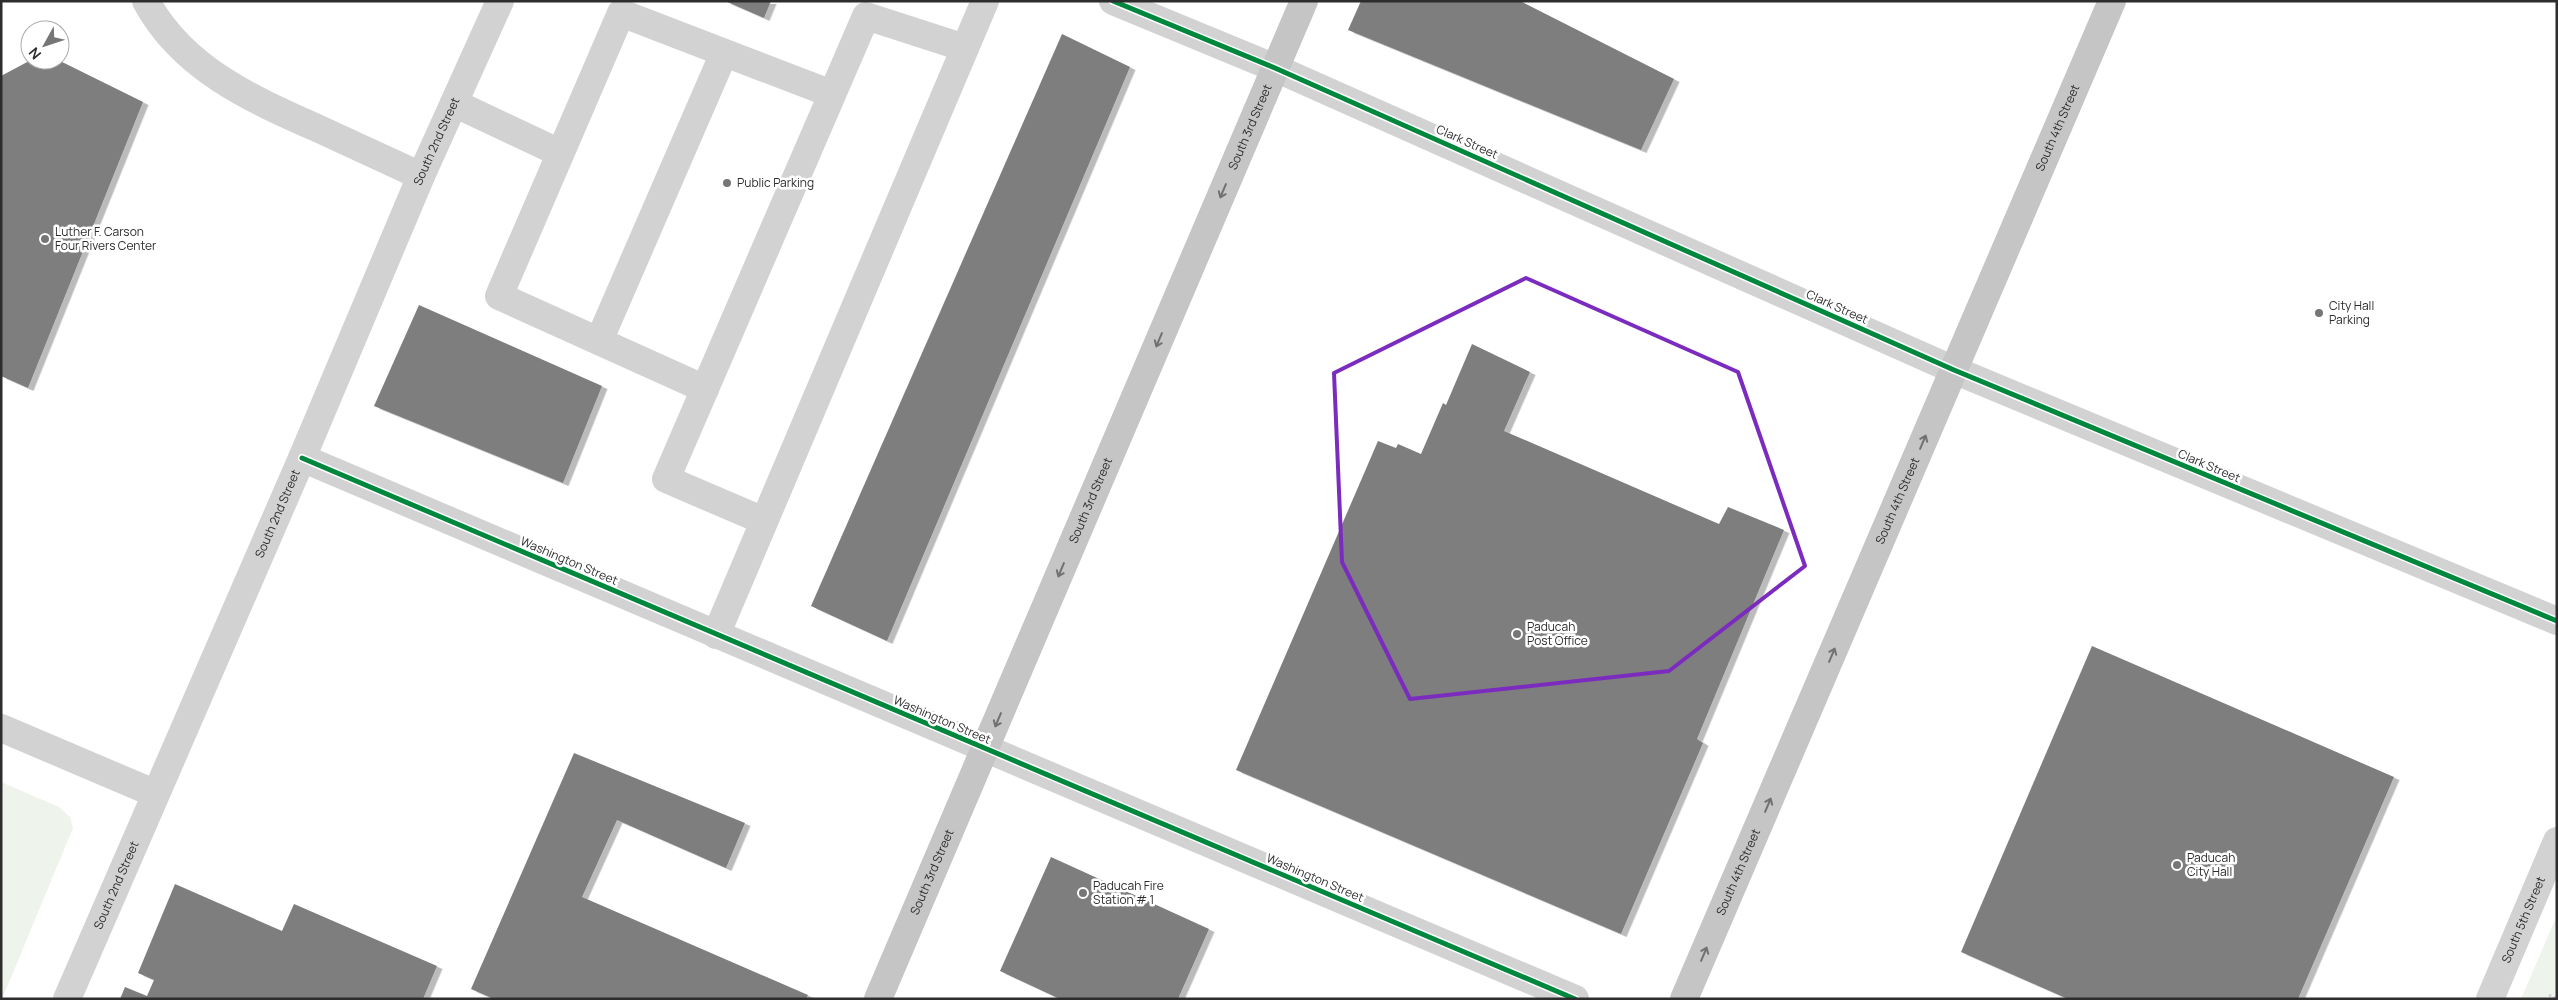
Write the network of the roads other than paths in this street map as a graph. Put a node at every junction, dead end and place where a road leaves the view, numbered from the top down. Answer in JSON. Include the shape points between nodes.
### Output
{"nodes":[{"id":1,"x":146,"y":1,"type":"edge"},
{"id":2,"x":500,"y":1,"type":"edge"},
{"id":3,"x":985,"y":1,"type":"edge"},
{"id":4,"x":1113,"y":1,"type":"edge"},
{"id":5,"x":1304,"y":1,"type":"edge"},
{"id":6,"x":2112,"y":1,"type":"edge"},
{"id":7,"x":965,"y":48,"type":"junction"},
{"id":8,"x":724,"y":53,"type":"junction"},
{"id":9,"x":1275,"y":68,"type":"junction"},
{"id":10,"x":832,"y":94,"type":"junction"},
{"id":11,"x":454,"y":103,"type":"junction"},
{"id":12,"x":560,"y":154,"type":"junction"},
{"id":13,"x":421,"y":176,"type":"junction"},
{"id":14,"x":599,"y":341,"type":"junction"},
{"id":15,"x":1954,"y":370,"type":"junction"},
{"id":16,"x":705,"y":389,"type":"junction"},
{"id":17,"x":302,"y":458,"type":"junction"},
{"id":18,"x":764,"y":521,"type":"junction"},
{"id":19,"x":2557,"y":621,"type":"edge"},
{"id":20,"x":716,"y":634,"type":"junction"},
{"id":21,"x":1,"y":728,"type":"edge"},
{"id":22,"x":985,"y":750,"type":"junction"},
{"id":23,"x":154,"y":793,"type":"junction"},
{"id":24,"x":2557,"y":841,"type":"edge"},
{"id":25,"x":67,"y":999,"type":"edge"},
{"id":26,"x":878,"y":999,"type":"edge"},
{"id":27,"x":1575,"y":999,"type":"edge"},
{"id":28,"x":1684,"y":999,"type":"edge"},
{"id":29,"x":2490,"y":999,"type":"edge"}],
"edges":[{"from":1,"to":13,"type":"street","via":[[183,50],[219,79],[251,98]]},
{"from":2,"to":11,"type":"street","name":"South 2nd Street"},
{"from":3,"to":7,"type":"street"},
{"from":4,"to":9,"type":"street","name":"Clark Street"},
{"from":5,"to":9,"type":"main road","name":"South 3rd Street"},
{"from":6,"to":15,"type":"main road","name":"South 4th Street"},
{"from":7,"to":10,"type":"street","via":[[866,16]]},
{"from":7,"to":18,"type":"street"},
{"from":8,"to":10,"type":"street"},
{"from":8,"to":12,"type":"street","via":[[621,14]]},
{"from":8,"to":14,"type":"street"},
{"from":9,"to":15,"type":"street","name":"Clark Street"},
{"from":9,"to":22,"type":"main road","name":"South 3rd Street","one_way":true},
{"from":10,"to":16,"type":"street"},
{"from":11,"to":12,"type":"street"},
{"from":11,"to":13,"type":"street","name":"South 2nd Street"},
{"from":12,"to":14,"type":"street","via":[[499,296]]},
{"from":13,"to":17,"type":"street","name":"South 2nd Street"},
{"from":14,"to":16,"type":"street"},
{"from":15,"to":19,"type":"street","name":"Clark Street"},
{"from":28,"to":15,"type":"main road","name":"South 4th Street","one_way":true},
{"from":16,"to":18,"type":"street","via":[[666,479]]},
{"from":17,"to":20,"type":"street","name":"Washington Street"},
{"from":17,"to":23,"type":"street","name":"South 2nd Street"},
{"from":18,"to":20,"type":"street"},
{"from":20,"to":22,"type":"street","name":"Washington Street"},
{"from":21,"to":23,"type":"street"},
{"from":22,"to":26,"type":"main road","name":"South 3rd Street"},
{"from":22,"to":27,"type":"street","name":"Washington Street"},
{"from":23,"to":25,"type":"street","name":"South 2nd Street"},
{"from":24,"to":29,"type":"street","name":"South 5th Street"}]}
